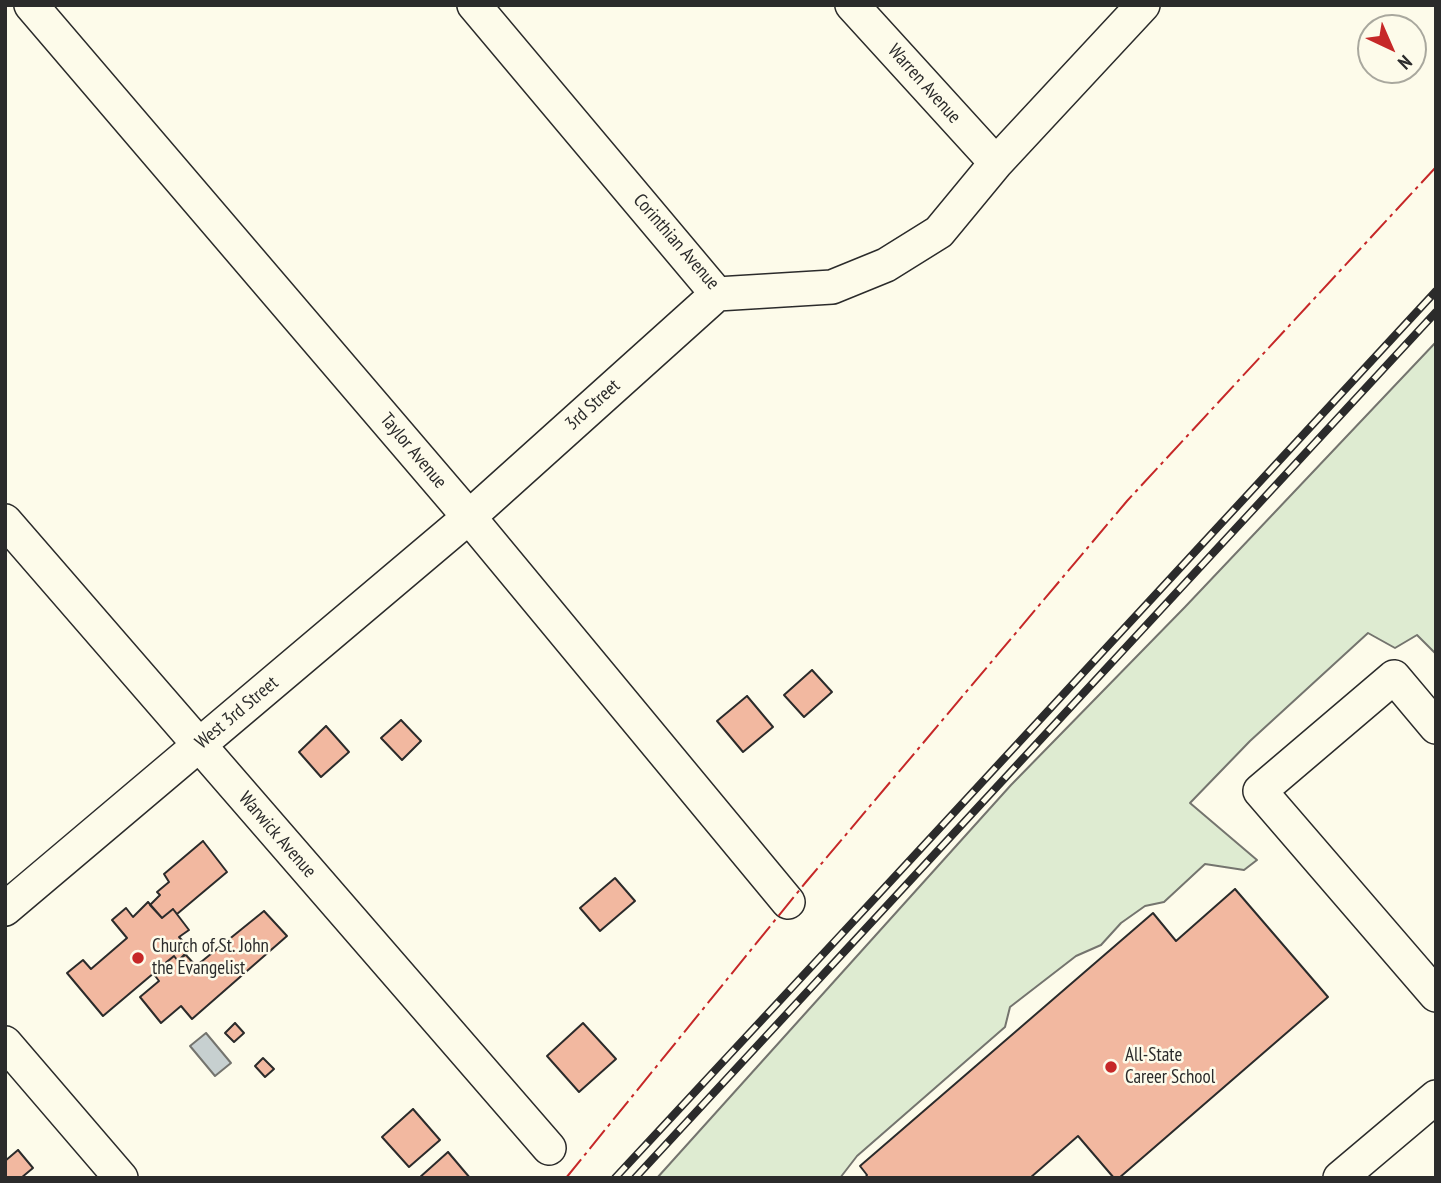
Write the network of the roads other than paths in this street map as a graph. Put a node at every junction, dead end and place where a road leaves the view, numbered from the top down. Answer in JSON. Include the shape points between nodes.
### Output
{"nodes":[{"id":1,"x":31,"y":5,"type":"edge"},
{"id":2,"x":474,"y":5,"type":"edge"},
{"id":3,"x":852,"y":5,"type":"edge"},
{"id":4,"x":1143,"y":5,"type":"edge"},
{"id":5,"x":996,"y":163,"type":"junction"},
{"id":6,"x":717,"y":294,"type":"junction"},
{"id":7,"x":470,"y":517,"type":"junction"},
{"id":8,"x":5,"y":521,"type":"edge"},
{"id":9,"x":1436,"y":727,"type":"edge"},
{"id":10,"x":199,"y":745,"type":"junction"},
{"id":11,"x":788,"y":902,"type":"dead end"},
{"id":12,"x":5,"y":909,"type":"edge"},
{"id":13,"x":1436,"y":995,"type":"edge"},
{"id":14,"x":5,"y":1043,"type":"edge"},
{"id":15,"x":1436,"y":1097,"type":"edge"},
{"id":16,"x":549,"y":1148,"type":"dead end"},
{"id":17,"x":121,"y":1178,"type":"edge"},
{"id":18,"x":1340,"y":1178,"type":"edge"}],
"edges":[{"from":1,"to":7,"type":"street","name":"Taylor Avenue"},
{"from":2,"to":6,"type":"street","name":"Corinthian Avenue"},
{"from":3,"to":5,"type":"street","name":"Warren Avenue"},
{"from":4,"to":5,"type":"street","name":"Corinthian Avenue"},
{"from":5,"to":6,"type":"street","name":"Corinthian Avenue","via":[[939,232],[886,265],[832,286]]},
{"from":6,"to":7,"type":"street","name":"3rd Street"},
{"from":7,"to":10,"type":"street","name":"West 3rd Street"},
{"from":7,"to":11,"type":"street","name":"Taylor Avenue"},
{"from":8,"to":10,"type":"street","name":"Warwick Avenue"},
{"from":9,"to":13,"type":"street","via":[[1394,677],[1259,791]]},
{"from":10,"to":12,"type":"street","name":"West 3rd Street"},
{"from":10,"to":16,"type":"street","name":"Warwick Avenue"},
{"from":14,"to":17,"type":"street"},
{"from":15,"to":18,"type":"street"}]}
